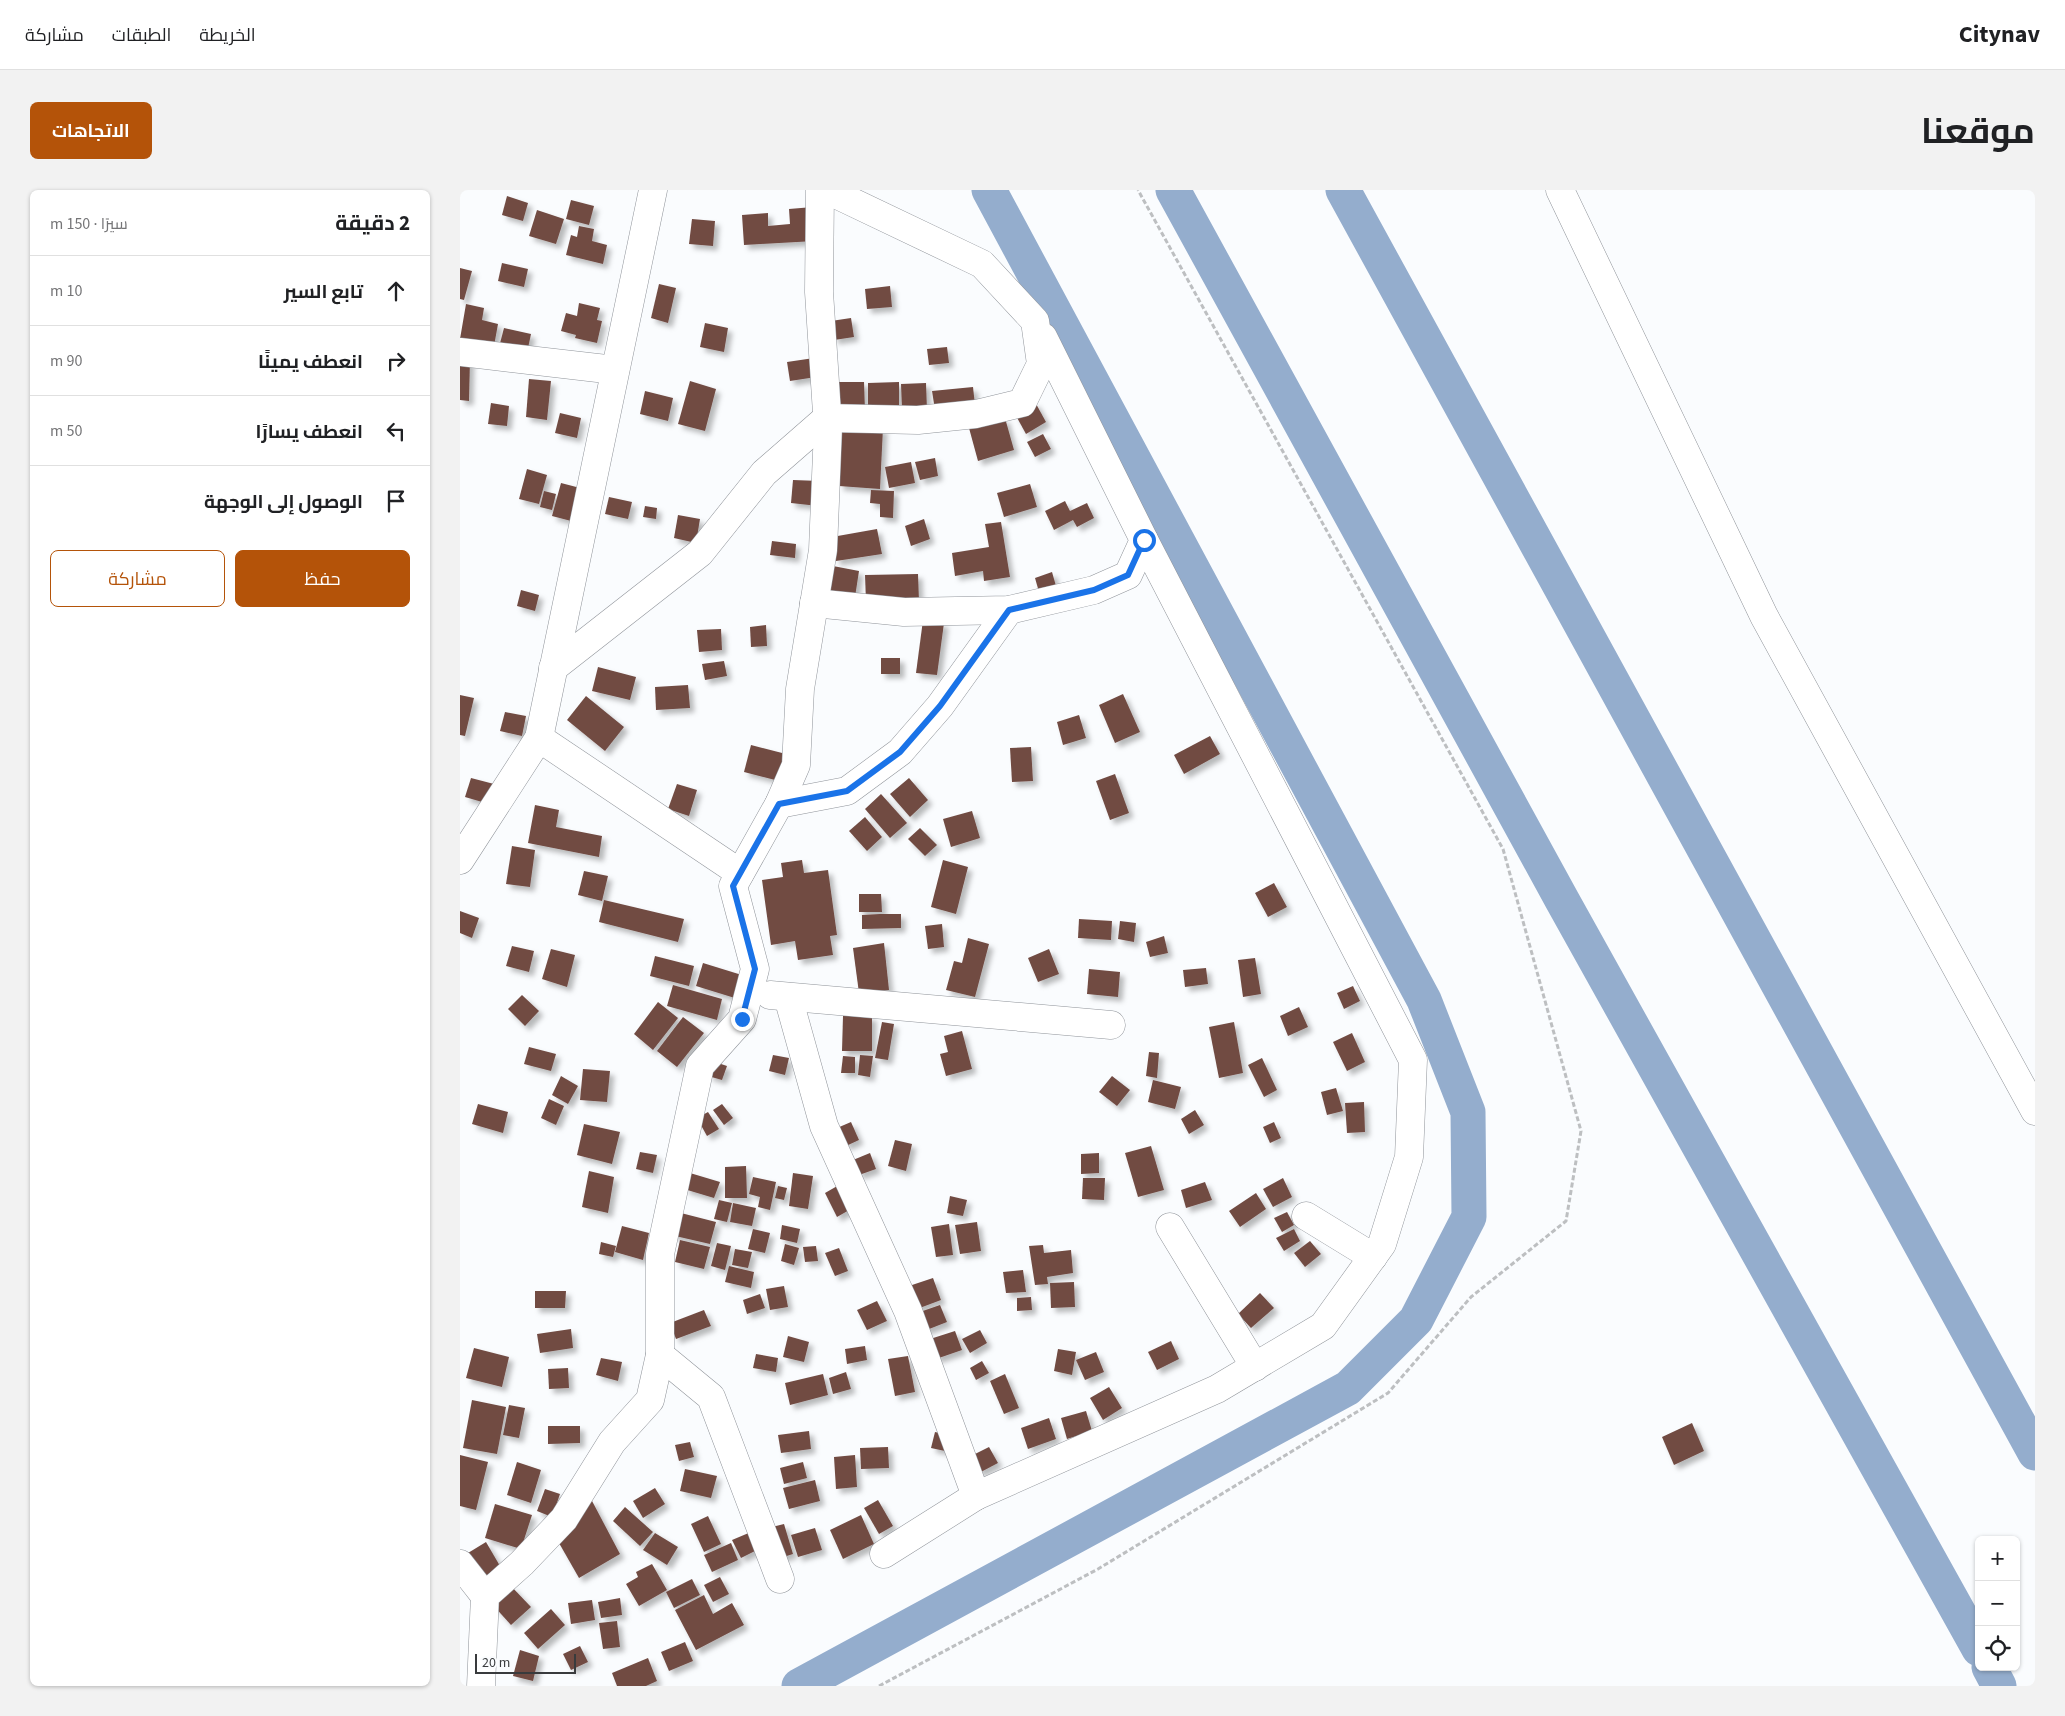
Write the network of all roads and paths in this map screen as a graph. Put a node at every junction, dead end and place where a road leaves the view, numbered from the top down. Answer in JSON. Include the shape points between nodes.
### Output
{"nodes":[{"id":1,"x":652,"y":190,"type":"edge"},
{"id":2,"x":820,"y":190,"type":"edge"},
{"id":3,"x":827,"y":190,"type":"edge"},
{"id":4,"x":1138,"y":190,"type":"edge"},
{"id":5,"x":1560,"y":190,"type":"edge"},
{"id":6,"x":1035,"y":321,"type":"junction"},
{"id":7,"x":460,"y":352,"type":"edge"},
{"id":8,"x":615,"y":370,"type":"junction"},
{"id":9,"x":1066,"y":382,"type":"junction"},
{"id":10,"x":1022,"y":404,"type":"junction"},
{"id":11,"x":826,"y":418,"type":"junction"},
{"id":12,"x":1144,"y":540,"type":"junction"},
{"id":13,"x":814,"y":603,"type":"junction"},
{"id":14,"x":1009,"y":610,"type":"junction"},
{"id":15,"x":553,"y":668,"type":"junction"},
{"id":16,"x":539,"y":738,"type":"junction"},
{"id":17,"x":779,"y":804,"type":"junction"},
{"id":18,"x":460,"y":860,"type":"edge"},
{"id":19,"x":740,"y":873,"type":"junction"},
{"id":20,"x":749,"y":993,"type":"junction"},
{"id":21,"x":788,"y":997,"type":"junction"},
{"id":22,"x":1111,"y":1025,"type":"dead end"},
{"id":23,"x":2035,"y":1111,"type":"edge"},
{"id":24,"x":1306,"y":1216,"type":"dead end"},
{"id":25,"x":1170,"y":1227,"type":"dead end"},
{"id":26,"x":1373,"y":1257,"type":"junction"},
{"id":27,"x":660,"y":1355,"type":"junction"},
{"id":28,"x":1255,"y":1367,"type":"junction"},
{"id":29,"x":976,"y":1496,"type":"junction"},
{"id":30,"x":884,"y":1554,"type":"dead end"},
{"id":31,"x":460,"y":1564,"type":"edge"},
{"id":32,"x":780,"y":1579,"type":"dead end"},
{"id":33,"x":486,"y":1596,"type":"junction"},
{"id":34,"x":480,"y":1686,"type":"edge"},
{"id":35,"x":879,"y":1686,"type":"edge"}],
"edges":[{"from":1,"to":8,"type":"street"},
{"from":2,"to":11,"type":"street","via":[[819,292]]},
{"from":3,"to":6,"type":"street","via":[[982,264]]},
{"from":4,"to":35,"type":"path","via":[[1503,849],[1580,1131],[1566,1221],[1471,1297],[1388,1393],[1098,1569]]},
{"from":5,"to":23,"type":"street","via":[[1764,616]]},
{"from":6,"to":9,"type":"street"},
{"from":6,"to":10,"type":"street","via":[[1041,364]]},
{"from":7,"to":8,"type":"street"},
{"from":8,"to":15,"type":"street"},
{"from":9,"to":10,"type":"street"},
{"from":9,"to":12,"type":"street"},
{"from":10,"to":11,"type":"street","via":[[976,414],[918,420]]},
{"from":11,"to":13,"type":"street","via":[[822,550]]},
{"from":11,"to":15,"type":"street","via":[[764,473],[700,553]]},
{"from":12,"to":14,"type":"street","via":[[1128,575],[1094,590]]},
{"from":12,"to":26,"type":"street","via":[[1413,1060],[1409,1157],[1382,1244]]},
{"from":13,"to":14,"type":"street","via":[[904,612]]},
{"from":13,"to":17,"type":"street","via":[[800,688],[796,765]]},
{"from":14,"to":17,"type":"street","via":[[940,706],[900,752],[847,791]]},
{"from":15,"to":16,"type":"street"},
{"from":16,"to":18,"type":"street"},
{"from":16,"to":19,"type":"street"},
{"from":17,"to":19,"type":"street"},
{"from":19,"to":20,"type":"street","via":[[733,886],[755,969]]},
{"from":20,"to":21,"type":"street"},
{"from":20,"to":27,"type":"street","via":[[742,1019],[700,1066],[660,1254]]},
{"from":21,"to":22,"type":"street"},
{"from":21,"to":29,"type":"street","via":[[824,1126],[908,1311]]},
{"from":24,"to":26,"type":"street"},
{"from":25,"to":28,"type":"street"},
{"from":26,"to":28,"type":"street","via":[[1323,1326]]},
{"from":27,"to":32,"type":"street","via":[[711,1397]]},
{"from":27,"to":33,"type":"street","via":[[650,1400],[612,1442],[564,1519]]},
{"from":28,"to":29,"type":"street","via":[[1217,1390]]},
{"from":29,"to":30,"type":"street"},
{"from":31,"to":33,"type":"street"},
{"from":33,"to":34,"type":"street"}]}
